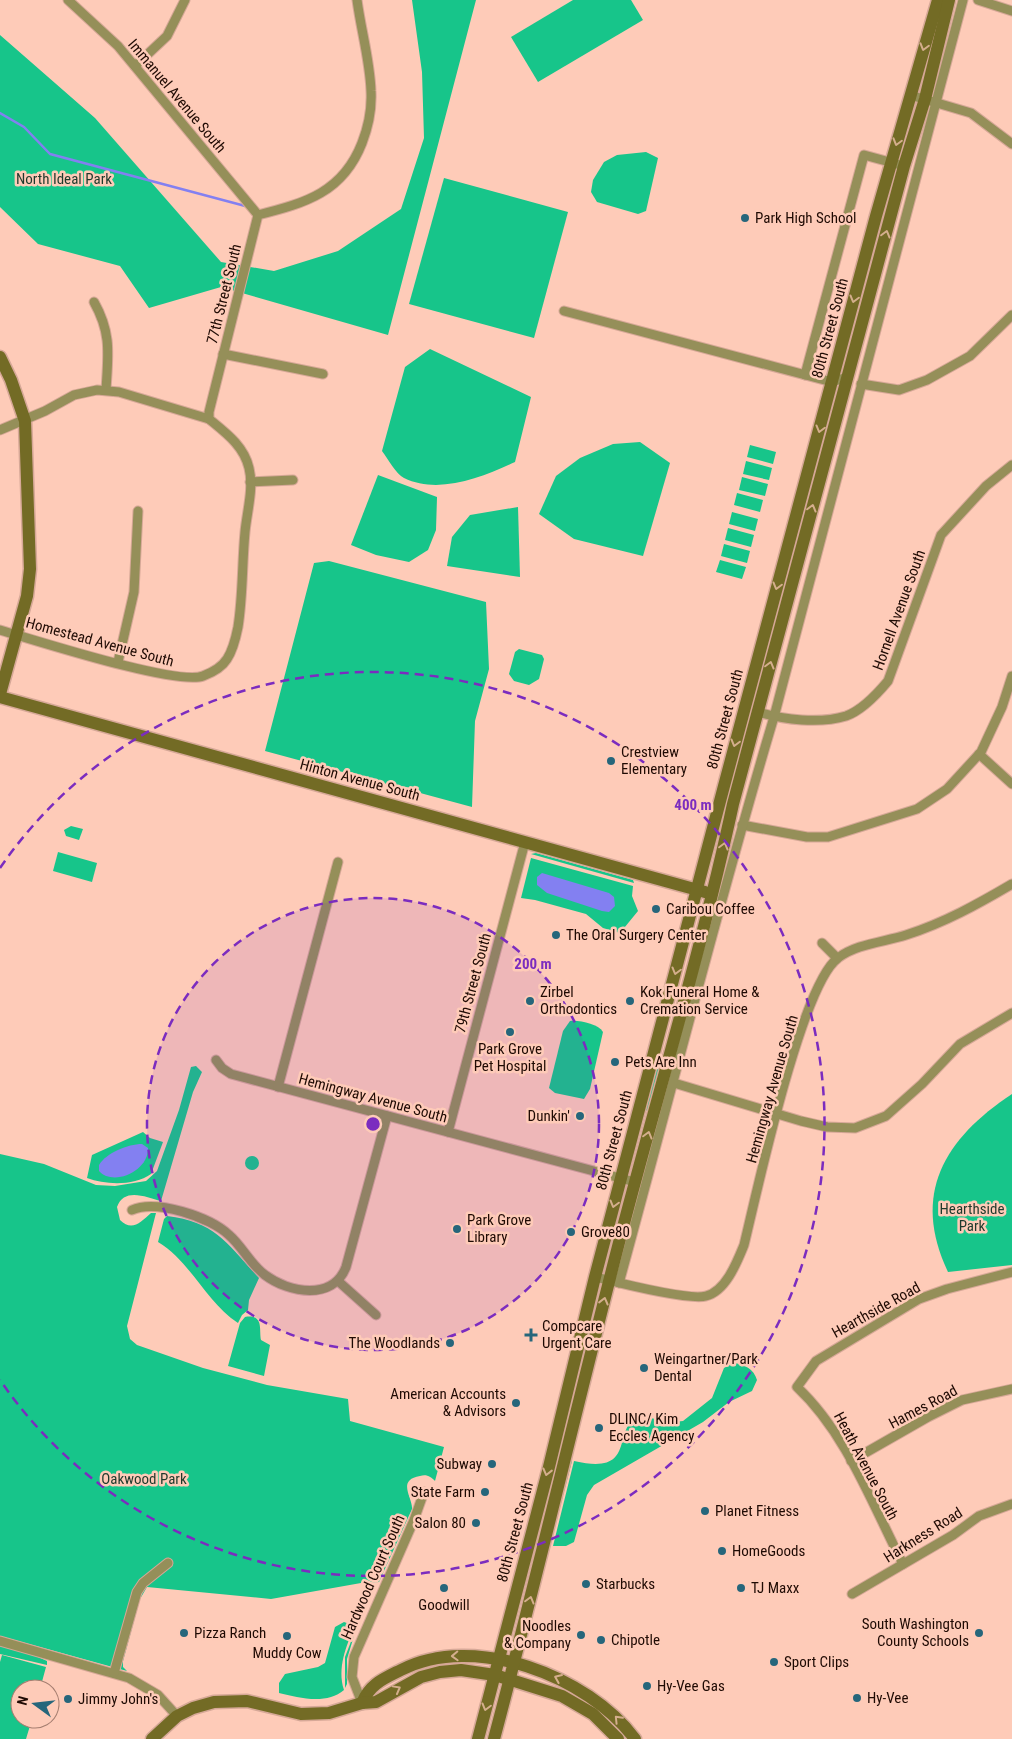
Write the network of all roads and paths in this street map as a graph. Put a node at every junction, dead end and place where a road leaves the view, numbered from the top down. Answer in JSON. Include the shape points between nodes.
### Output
{"nodes":[{"id":1,"x":68,"y":0,"type":"edge"},
{"id":2,"x":185,"y":0,"type":"edge"},
{"id":3,"x":357,"y":0,"type":"edge"},
{"id":4,"x":938,"y":0,"type":"edge"},
{"id":5,"x":948,"y":0,"type":"edge"},
{"id":6,"x":963,"y":0,"type":"edge"},
{"id":7,"x":978,"y":0,"type":"edge"},
{"id":8,"x":1012,"y":11,"type":"edge"},
{"id":9,"x":135,"y":66,"type":"junction"},
{"id":10,"x":910,"y":95,"type":"junction"},
{"id":11,"x":930,"y":101,"type":"junction"},
{"id":12,"x":1012,"y":144,"type":"edge"},
{"id":13,"x":891,"y":162,"type":"junction"},
{"id":14,"x":904,"y":166,"type":"junction"},
{"id":15,"x":258,"y":215,"type":"junction"},
{"id":16,"x":94,"y":302,"type":"dead end"},
{"id":17,"x":564,"y":310,"type":"dead end"},
{"id":18,"x":1012,"y":315,"type":"edge"},
{"id":19,"x":223,"y":354,"type":"junction"},
{"id":20,"x":0,"y":357,"type":"edge"},
{"id":21,"x":323,"y":374,"type":"dead end"},
{"id":22,"x":805,"y":375,"type":"junction"},
{"id":23,"x":847,"y":377,"type":"junction"},
{"id":24,"x":832,"y":382,"type":"junction"},
{"id":25,"x":861,"y":384,"type":"junction"},
{"id":26,"x":106,"y":390,"type":"junction"},
{"id":27,"x":209,"y":419,"type":"junction"},
{"id":28,"x":25,"y":420,"type":"junction"},
{"id":29,"x":0,"y":430,"type":"edge"},
{"id":30,"x":1012,"y":465,"type":"edge"},
{"id":31,"x":294,"y":480,"type":"dead end"},
{"id":32,"x":250,"y":482,"type":"junction"},
{"id":33,"x":138,"y":511,"type":"dead end"},
{"id":34,"x":0,"y":630,"type":"edge"},
{"id":35,"x":16,"y":634,"type":"junction"},
{"id":36,"x":118,"y":662,"type":"junction"},
{"id":37,"x":1012,"y":676,"type":"edge"},
{"id":38,"x":0,"y":695,"type":"edge"},
{"id":39,"x":758,"y":712,"type":"junction"},
{"id":40,"x":774,"y":717,"type":"junction"},
{"id":41,"x":979,"y":754,"type":"junction"},
{"id":42,"x":1012,"y":784,"type":"edge"},
{"id":43,"x":742,"y":825,"type":"junction"},
{"id":44,"x":525,"y":842,"type":"junction"},
{"id":45,"x":338,"y":862,"type":"dead end"},
{"id":46,"x":1012,"y":884,"type":"edge"},
{"id":47,"x":698,"y":890,"type":"junction"},
{"id":48,"x":712,"y":894,"type":"junction"},
{"id":49,"x":822,"y":943,"type":"dead end"},
{"id":50,"x":837,"y":958,"type":"junction"},
{"id":51,"x":1012,"y":1013,"type":"edge"},
{"id":52,"x":216,"y":1060,"type":"dead end"},
{"id":53,"x":674,"y":1083,"type":"junction"},
{"id":54,"x":278,"y":1087,"type":"junction"},
{"id":55,"x":778,"y":1113,"type":"junction"},
{"id":56,"x":387,"y":1116,"type":"junction"},
{"id":57,"x":448,"y":1132,"type":"junction"},
{"id":58,"x":621,"y":1178,"type":"junction"},
{"id":59,"x":635,"y":1182,"type":"junction"},
{"id":60,"x":132,"y":1210,"type":"dead end"},
{"id":61,"x":1012,"y":1272,"type":"edge"},
{"id":62,"x":595,"y":1277,"type":"junction"},
{"id":63,"x":338,"y":1281,"type":"junction"},
{"id":64,"x":614,"y":1282,"type":"junction"},
{"id":65,"x":376,"y":1315,"type":"dead end"},
{"id":66,"x":796,"y":1387,"type":"joint"},
{"id":67,"x":1012,"y":1389,"type":"edge"},
{"id":68,"x":851,"y":1462,"type":"junction"},
{"id":69,"x":424,"y":1492,"type":"dead end"},
{"id":70,"x":1012,"y":1504,"type":"edge"},
{"id":71,"x":168,"y":1563,"type":"dead end"},
{"id":72,"x":903,"y":1564,"type":"junction"},
{"id":73,"x":852,"y":1594,"type":"dead end"},
{"id":74,"x":0,"y":1640,"type":"edge"},
{"id":75,"x":498,"y":1660,"type":"junction"},
{"id":76,"x":514,"y":1664,"type":"junction"},
{"id":77,"x":114,"y":1673,"type":"junction"},
{"id":78,"x":494,"y":1675,"type":"junction"},
{"id":79,"x":510,"y":1679,"type":"junction"},
{"id":80,"x":362,"y":1702,"type":"junction"},
{"id":81,"x":177,"y":1716,"type":"junction"},
{"id":82,"x":152,"y":1739,"type":"edge"},
{"id":83,"x":478,"y":1739,"type":"edge"},
{"id":84,"x":494,"y":1739,"type":"edge"},
{"id":85,"x":618,"y":1739,"type":"edge"},
{"id":86,"x":635,"y":1739,"type":"edge"}],
"edges":[{"from":1,"to":9,"type":"street","name":"Immanuel Avenue South"},
{"from":2,"to":9,"type":"street","via":[[167,36]]},
{"from":3,"to":15,"type":"street","via":[[372,107],[358,154],[348,173],[326,191],[288,208]]},
{"from":4,"to":10,"type":"main road","name":"80th Street South","one_way":true},
{"from":5,"to":11,"type":"main road","name":"80th Street South"},
{"from":6,"to":11,"type":"street","name":"80th Street South"},
{"from":7,"to":8,"type":"street"},
{"from":9,"to":15,"type":"street","name":"Immanuel Avenue South"},
{"from":10,"to":11,"type":"street"},
{"from":10,"to":13,"type":"main road","name":"80th Street South","one_way":true},
{"from":11,"to":12,"type":"street","via":[[971,113]]},
{"from":11,"to":14,"type":"main road","name":"80th Street South"},
{"from":11,"to":25,"type":"street","name":"80th Street South"},
{"from":13,"to":14,"type":"street"},
{"from":13,"to":22,"type":"street","via":[[864,155]]},
{"from":13,"to":24,"type":"main road","name":"80th Street South","one_way":true},
{"from":23,"to":14,"type":"main road","name":"80th Street South","one_way":true},
{"from":15,"to":19,"type":"street","name":"77th Street South"},
{"from":16,"to":26,"type":"street","via":[[107,331]]},
{"from":17,"to":22,"type":"street"},
{"from":18,"to":25,"type":"street","via":[[970,356],[927,380],[899,390]]},
{"from":19,"to":21,"type":"street"},
{"from":19,"to":27,"type":"street","name":"77th Street South"},
{"from":20,"to":28,"type":"main road"},
{"from":22,"to":24,"type":"street"},
{"from":23,"to":24,"type":"street"},
{"from":39,"to":23,"type":"main road","name":"80th Street South","one_way":true},
{"from":24,"to":47,"type":"main road","name":"80th Street South","one_way":true},
{"from":25,"to":40,"type":"street","name":"80th Street South"},
{"from":26,"to":27,"type":"street"},
{"from":26,"to":28,"type":"street","via":[[74,395]]},
{"from":27,"to":32,"type":"street","via":[[233,439],[246,456]]},
{"from":28,"to":29,"type":"street"},
{"from":28,"to":35,"type":"main road","via":[[30,569]]},
{"from":30,"to":40,"type":"street","name":"Hornell Avenue South","via":[[986,486],[941,535],[888,681],[877,694],[847,716],[812,720]]},
{"from":31,"to":32,"type":"street"},
{"from":32,"to":36,"type":"street","name":"Homestead Avenue South","via":[[240,609],[227,660],[200,677],[169,676]]},
{"from":33,"to":36,"type":"street","via":[[134,592]]},
{"from":34,"to":35,"type":"street","name":"Homestead Avenue South"},
{"from":35,"to":36,"type":"street","name":"Homestead Avenue South"},
{"from":35,"to":38,"type":"main road"},
{"from":37,"to":41,"type":"street","via":[[1002,707]]},
{"from":38,"to":44,"type":"main road","name":"Hinton Avenue South"},
{"from":39,"to":40,"type":"street","name":"Hornell Avenue South"},
{"from":48,"to":39,"type":"main road","name":"80th Street South","one_way":true},
{"from":40,"to":43,"type":"street","name":"80th Street South"},
{"from":41,"to":42,"type":"street"},
{"from":41,"to":43,"type":"street","via":[[947,789],[917,809],[853,831],[828,838],[807,837]]},
{"from":43,"to":53,"type":"street","name":"80th Street South"},
{"from":44,"to":47,"type":"main road","name":"Hinton Avenue South"},
{"from":44,"to":57,"type":"street","name":"79th Street South"},
{"from":45,"to":54,"type":"street","name":"Hemingway Avenue South"},
{"from":46,"to":50,"type":"street","name":"Hemingway Avenue South","via":[[948,919]]},
{"from":47,"to":48,"type":"main road","name":"Hinton Avenue South"},
{"from":47,"to":58,"type":"main road","name":"80th Street South","one_way":true},
{"from":59,"to":48,"type":"main road","name":"80th Street South","one_way":true},
{"from":49,"to":50,"type":"street"},
{"from":50,"to":55,"type":"street","name":"Hemingway Avenue South","via":[[811,1001]]},
{"from":51,"to":55,"type":"street","via":[[960,1044],[922,1084],[875,1122],[839,1128]]},
{"from":52,"to":54,"type":"street","name":"Hemingway Avenue South","via":[[229,1073]]},
{"from":53,"to":55,"type":"street"},
{"from":53,"to":64,"type":"street","name":"80th Street South"},
{"from":54,"to":56,"type":"street","name":"Hemingway Avenue South"},
{"from":55,"to":64,"type":"street","name":"Hemingway Avenue South","via":[[744,1245],[737,1265],[719,1288],[706,1296],[688,1296]]},
{"from":56,"to":57,"type":"street","name":"Hemingway Avenue South"},
{"from":56,"to":63,"type":"street","via":[[346,1267]]},
{"from":57,"to":58,"type":"street","name":"Hemingway Avenue South"},
{"from":58,"to":59,"type":"street","name":"Hemingway Avenue South"},
{"from":58,"to":62,"type":"main road","name":"80th Street South","one_way":true},
{"from":59,"to":64,"type":"main road","name":"80th Street South"},
{"from":60,"to":63,"type":"street","via":[[155,1206],[210,1222],[231,1236],[263,1273],[281,1284],[317,1291]]},
{"from":61,"to":66,"type":"street","name":"Hearthside Road","via":[[919,1299],[816,1361]]},
{"from":62,"to":64,"type":"street","name":"Hemingway Avenue South"},
{"from":62,"to":75,"type":"main road","name":"80th Street South","one_way":true},
{"from":63,"to":65,"type":"street"},
{"from":76,"to":64,"type":"main road","name":"80th Street South","one_way":true},
{"from":66,"to":68,"type":"street","name":"Heath Avenue South","via":[[820,1410]]},
{"from":67,"to":68,"type":"street","name":"Hames Road","via":[[962,1400],[928,1416]]},
{"from":68,"to":72,"type":"street","name":"Heath Avenue South"},
{"from":69,"to":80,"type":"street","name":"Hardwood Court South","via":[[354,1657],[352,1676]]},
{"from":70,"to":72,"type":"street","name":"Harkness Road","via":[[979,1516]]},
{"from":71,"to":77,"type":"street","via":[[136,1592]]},
{"from":72,"to":73,"type":"street","name":"Harkness Road"},
{"from":74,"to":77,"type":"street"},
{"from":75,"to":76,"type":"main road"},
{"from":75,"to":78,"type":"main road","name":"80th Street South"},
{"from":75,"to":80,"type":"main road","one_way":true,"via":[[466,1656],[426,1660],[368,1689]]},
{"from":76,"to":79,"type":"main road","name":"80th Street South"},
{"from":86,"to":76,"type":"main road","one_way":true,"via":[[607,1708],[576,1686]]},
{"from":77,"to":81,"type":"street","via":[[146,1686]]},
{"from":78,"to":79,"type":"main road"},
{"from":80,"to":78,"type":"main road","one_way":true,"via":[[376,1702],[409,1682],[440,1672],[461,1670]]},
{"from":78,"to":83,"type":"main road","name":"80th Street South","one_way":true},
{"from":79,"to":84,"type":"main road","name":"80th Street South"},
{"from":79,"to":85,"type":"main road","via":[[570,1700],[592,1714]]},
{"from":80,"to":81,"type":"main road","via":[[337,1712],[311,1715],[247,1701],[226,1700],[198,1706]]},
{"from":81,"to":82,"type":"main road"}]}
